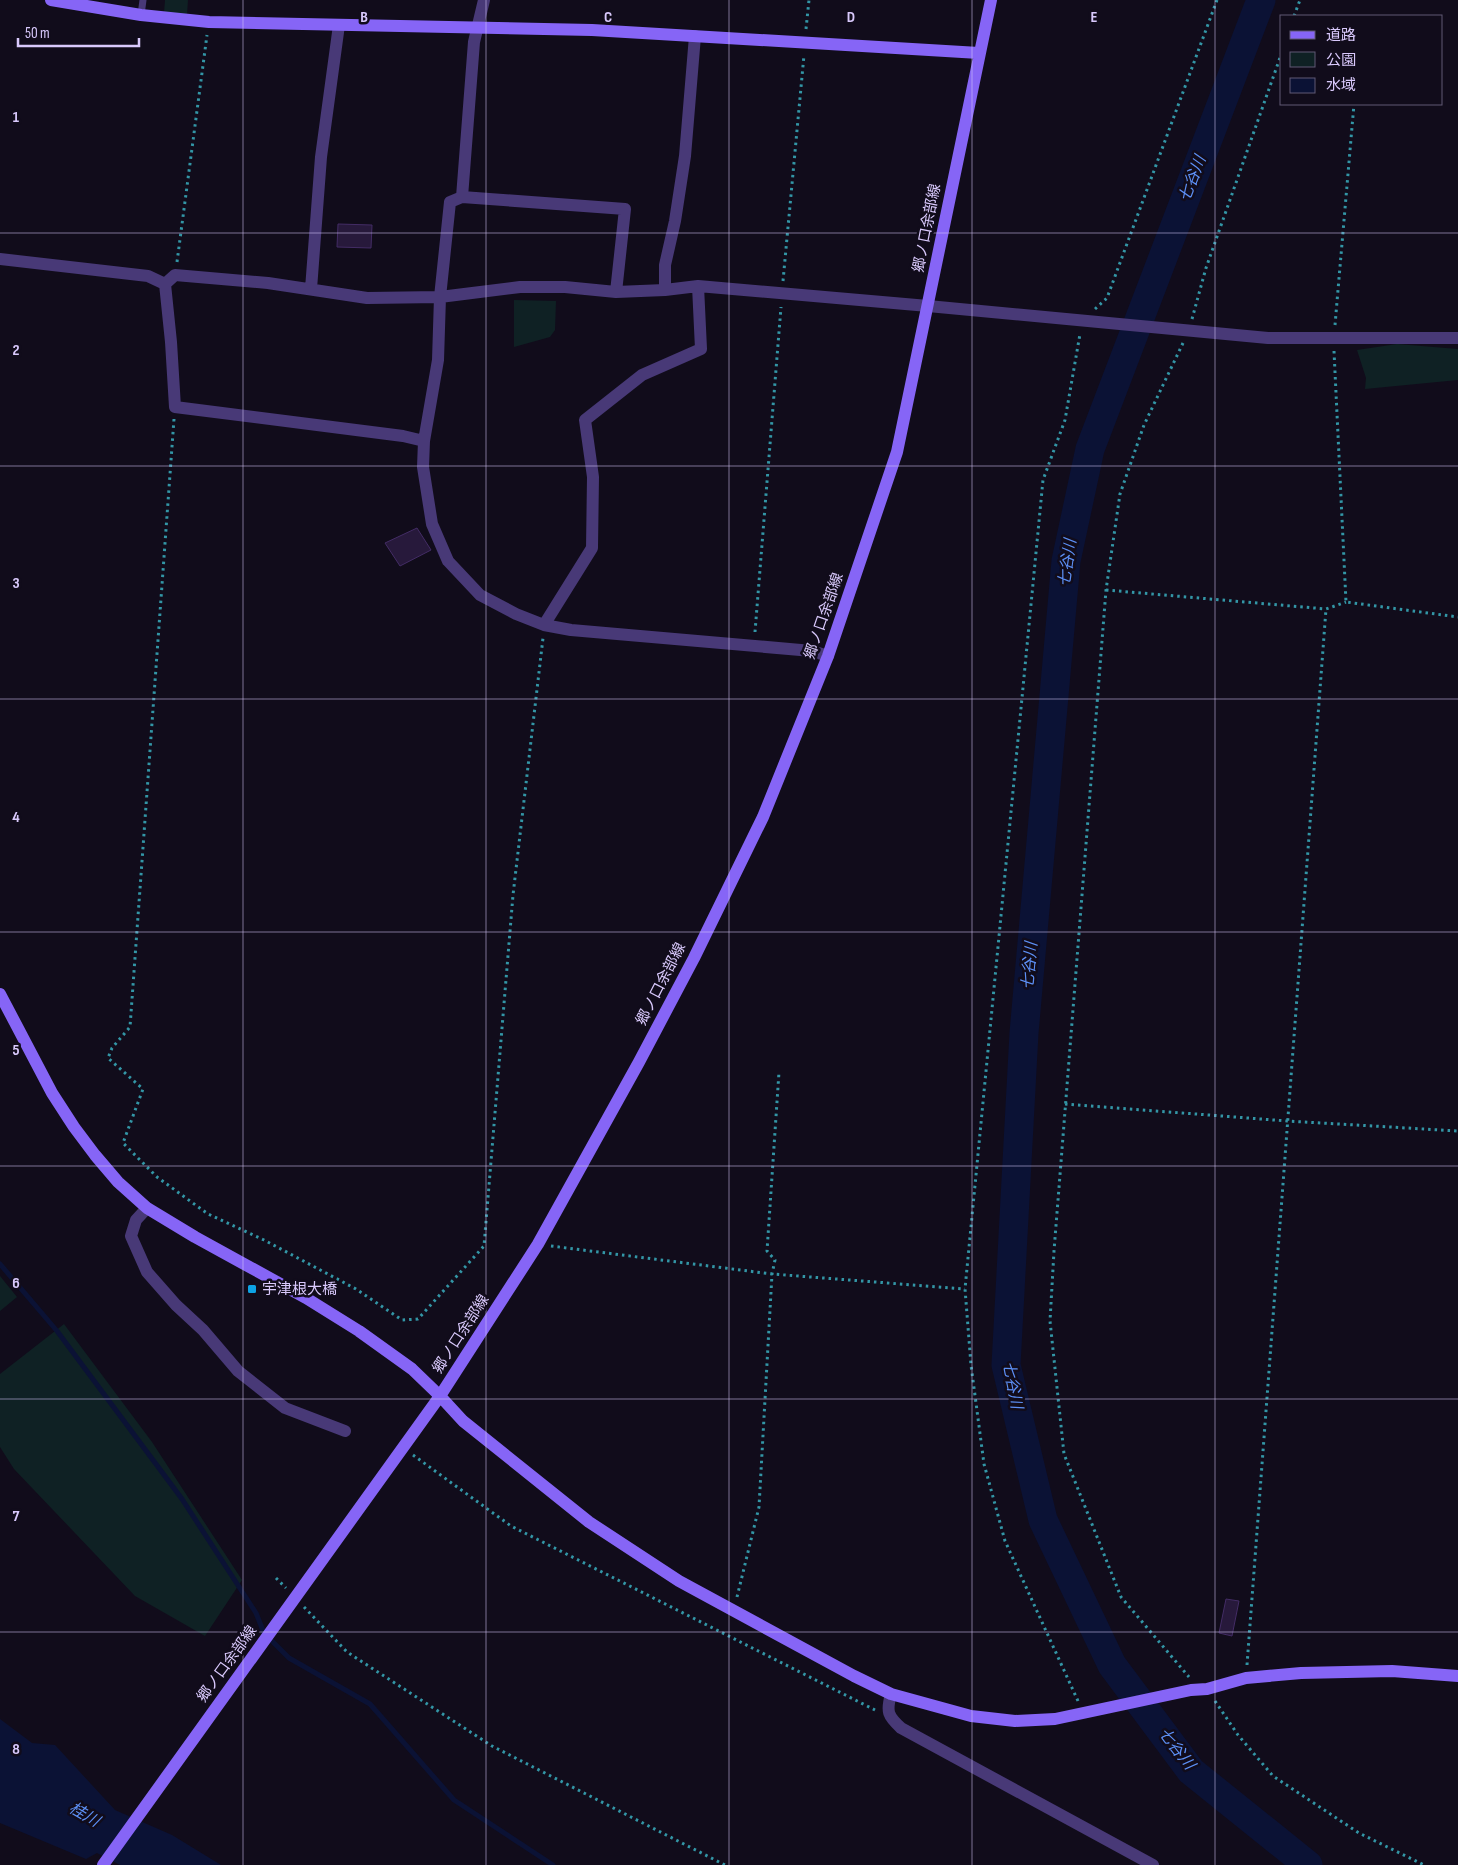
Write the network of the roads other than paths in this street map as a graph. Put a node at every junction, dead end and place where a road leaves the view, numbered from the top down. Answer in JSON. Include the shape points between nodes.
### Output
{"nodes":[{"id":1,"x":51,"y":0,"type":"edge"},
{"id":2,"x":143,"y":0,"type":"edge"},
{"id":3,"x":484,"y":0,"type":"edge"},
{"id":4,"x":990,"y":0,"type":"edge"},
{"id":5,"x":141,"y":15,"type":"junction"},
{"id":6,"x":339,"y":25,"type":"junction"},
{"id":7,"x":478,"y":26,"type":"junction"},
{"id":8,"x":695,"y":36,"type":"junction"},
{"id":9,"x":979,"y":53,"type":"junction"},
{"id":10,"x":462,"y":197,"type":"junction"},
{"id":11,"x":0,"y":259,"type":"edge"},
{"id":12,"x":165,"y":284,"type":"junction"},
{"id":13,"x":698,"y":286,"type":"junction"},
{"id":14,"x":311,"y":289,"type":"junction"},
{"id":15,"x":665,"y":290,"type":"junction"},
{"id":16,"x":616,"y":292,"type":"junction"},
{"id":17,"x":440,"y":297,"type":"junction"},
{"id":18,"x":928,"y":306,"type":"junction"},
{"id":19,"x":1458,"y":338,"type":"edge"},
{"id":20,"x":424,"y":441,"type":"junction"},
{"id":21,"x":544,"y":625,"type":"junction"},
{"id":22,"x":828,"y":656,"type":"junction"},
{"id":23,"x":0,"y":994,"type":"edge"},
{"id":24,"x":147,"y":1208,"type":"junction"},
{"id":25,"x":440,"y":1396,"type":"junction"},
{"id":26,"x":345,"y":1431,"type":"dead end"},
{"id":27,"x":1458,"y":1676,"type":"edge"},
{"id":28,"x":891,"y":1694,"type":"junction"},
{"id":29,"x":103,"y":1865,"type":"edge"},
{"id":30,"x":1154,"y":1865,"type":"edge"}],
"edges":[{"from":1,"to":5,"type":"street"},
{"from":2,"to":5,"type":"lane"},
{"from":3,"to":7,"type":"street"},
{"from":4,"to":9,"type":"street","name":"郷ノ口余部線"},
{"from":5,"to":6,"type":"street","via":[[209,22]]},
{"from":6,"to":7,"type":"street"},
{"from":6,"to":14,"type":"street","via":[[321,157]]},
{"from":7,"to":8,"type":"street"},
{"from":7,"to":10,"type":"street"},
{"from":8,"to":9,"type":"street"},
{"from":8,"to":15,"type":"street","via":[[685,156],[665,266]]},
{"from":9,"to":18,"type":"street","name":"郷ノ口余部線"},
{"from":10,"to":16,"type":"street","via":[[625,209]]},
{"from":10,"to":17,"type":"street","via":[[450,202]]},
{"from":11,"to":12,"type":"street","via":[[148,276]]},
{"from":12,"to":14,"type":"street","via":[[175,275]]},
{"from":12,"to":20,"type":"street","via":[[175,407]]},
{"from":13,"to":15,"type":"street"},
{"from":13,"to":18,"type":"street"},
{"from":13,"to":21,"type":"street","via":[[701,348],[642,375],[585,420],[593,477],[592,548]]},
{"from":14,"to":17,"type":"street","via":[[368,298]]},
{"from":15,"to":16,"type":"street"},
{"from":16,"to":17,"type":"street","via":[[564,286],[528,287]]},
{"from":17,"to":20,"type":"street","via":[[438,360]]},
{"from":18,"to":19,"type":"street","via":[[1268,338]]},
{"from":18,"to":22,"type":"street","name":"郷ノ口余部線","via":[[897,452]]},
{"from":20,"to":21,"type":"street","via":[[423,467],[432,524],[448,561],[480,595]]},
{"from":21,"to":22,"type":"street","via":[[812,651]]},
{"from":22,"to":25,"type":"street","name":"郷ノ口余部線","via":[[763,817],[694,958],[538,1244]]},
{"from":23,"to":24,"type":"street","via":[[52,1093],[74,1127],[112,1175]]},
{"from":24,"to":25,"type":"street","via":[[359,1331],[412,1369]]},
{"from":24,"to":26,"type":"street","via":[[136,1220],[131,1236],[147,1272],[176,1306],[203,1330],[238,1371],[284,1408]]},
{"from":25,"to":28,"type":"street","via":[[463,1421],[589,1522],[678,1581]]},
{"from":25,"to":29,"type":"street","name":"郷ノ口余部線"},
{"from":27,"to":28,"type":"street","via":[[1392,1671],[1246,1678],[1207,1689],[1055,1719],[971,1716]]},
{"from":28,"to":30,"type":"street","via":[[890,1718],[901,1728]]}]}
